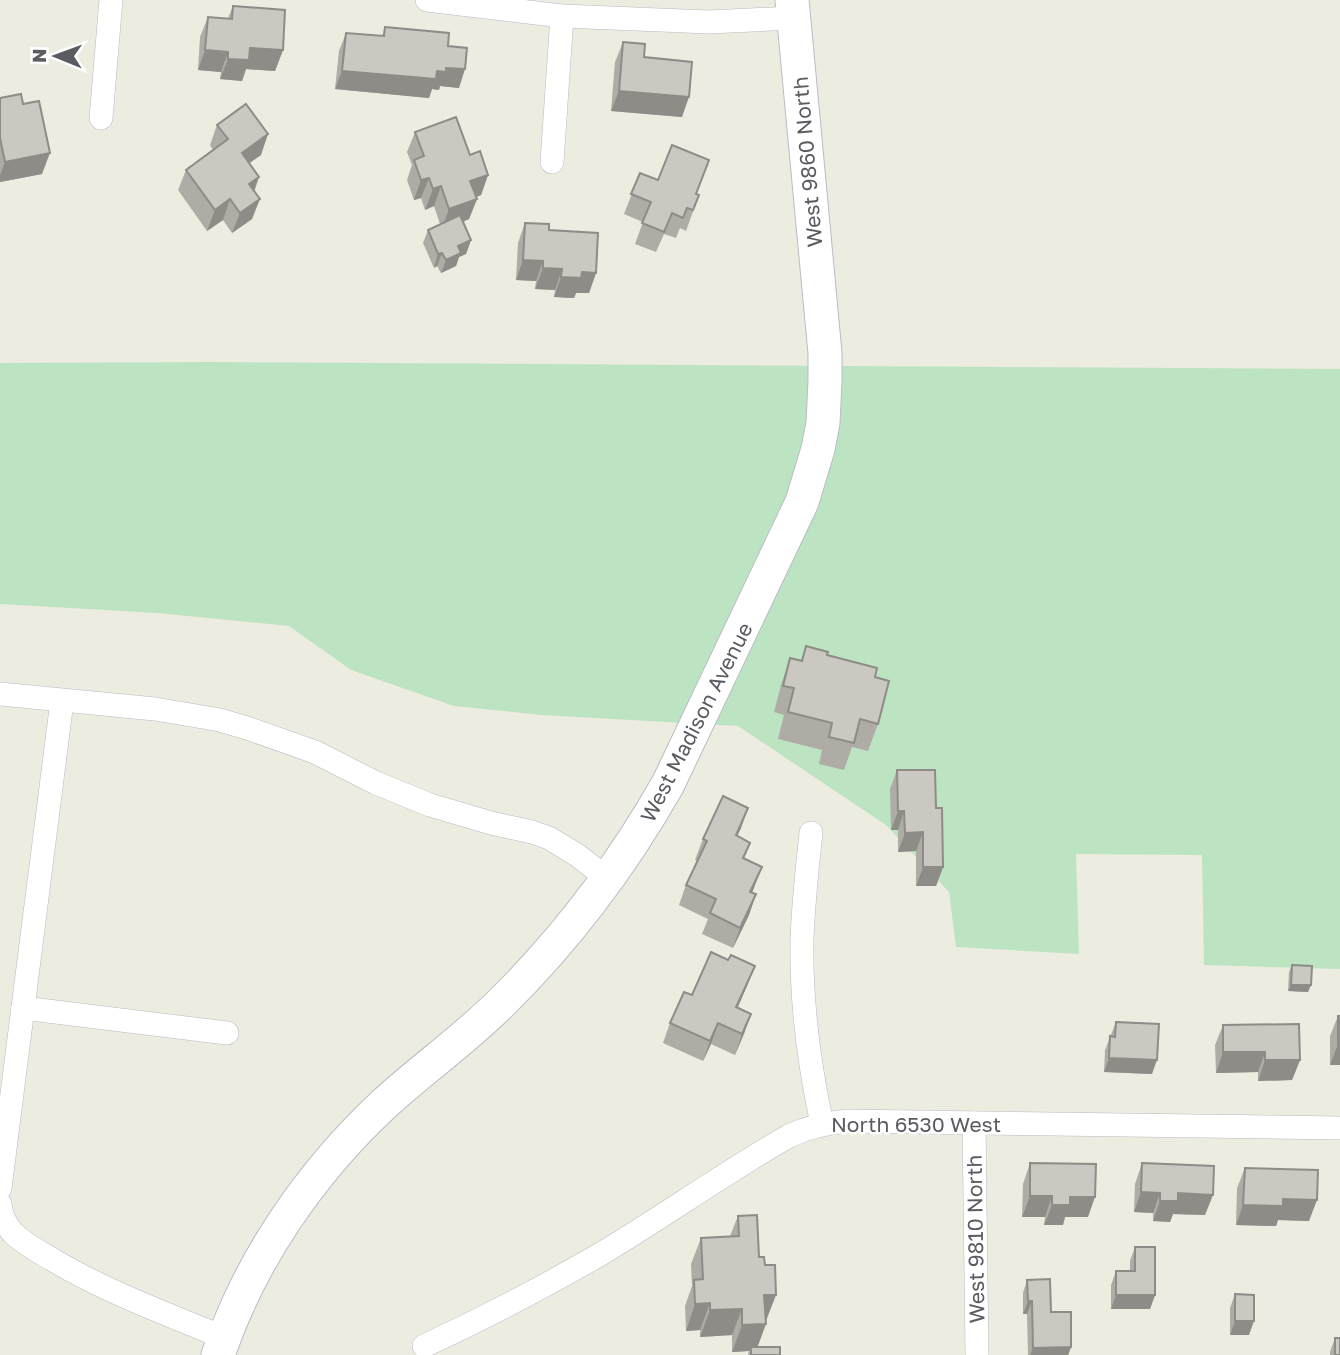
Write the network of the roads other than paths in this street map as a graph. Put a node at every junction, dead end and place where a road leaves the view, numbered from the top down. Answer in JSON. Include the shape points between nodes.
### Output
{"nodes":[{"id":1,"x":111,"y":0,"type":"edge"},
{"id":2,"x":427,"y":0,"type":"edge"},
{"id":3,"x":793,"y":9,"type":"edge"},
{"id":4,"x":562,"y":16,"type":"junction"},
{"id":5,"x":102,"y":118,"type":"dead end"},
{"id":6,"x":552,"y":162,"type":"dead end"},
{"id":7,"x":822,"y":325,"type":"joint"},
{"id":8,"x":0,"y":694,"type":"edge"},
{"id":9,"x":62,"y":701,"type":"junction"},
{"id":10,"x":811,"y":833,"type":"dead end"},
{"id":11,"x":608,"y":879,"type":"junction"},
{"id":12,"x":23,"y":1008,"type":"junction"},
{"id":13,"x":227,"y":1033,"type":"dead end"},
{"id":14,"x":974,"y":1123,"type":"junction"},
{"id":15,"x":822,"y":1124,"type":"junction"},
{"id":16,"x":1340,"y":1128,"type":"edge"},
{"id":17,"x":0,"y":1188,"type":"edge"},
{"id":18,"x":0,"y":1204,"type":"edge"},
{"id":19,"x":424,"y":1346,"type":"dead end"},
{"id":20,"x":222,"y":1347,"type":"edge"},
{"id":21,"x":977,"y":1355,"type":"edge"}],
"edges":[{"from":1,"to":5,"type":"street"},
{"from":2,"to":4,"type":"street"},
{"from":3,"to":4,"type":"street","via":[[709,22]]},
{"from":3,"to":7,"type":"street","name":"West 9860 North"},
{"from":4,"to":6,"type":"street"},
{"from":7,"to":11,"type":"street","name":"West Madison Avenue","via":[[823,423],[802,502],[668,784]]},
{"from":8,"to":9,"type":"street"},
{"from":9,"to":11,"type":"street","via":[[155,709],[250,729],[315,752],[430,805],[549,838]]},
{"from":9,"to":12,"type":"street"},
{"from":10,"to":15,"type":"street","via":[[803,979]]},
{"from":11,"to":20,"type":"street","name":"West Madison Avenue","via":[[526,978],[384,1104],[330,1161],[268,1248]]},
{"from":12,"to":13,"type":"street"},
{"from":12,"to":17,"type":"street"},
{"from":14,"to":15,"type":"street","name":"North 6530 West"},
{"from":14,"to":16,"type":"street","name":"North 6530 West"},
{"from":14,"to":21,"type":"street","name":"West 9810 North"},
{"from":15,"to":19,"type":"street","name":"North 6530 West","via":[[780,1140],[602,1253]]},
{"from":18,"to":20,"type":"street","via":[[15,1235],[53,1260]]}]}
